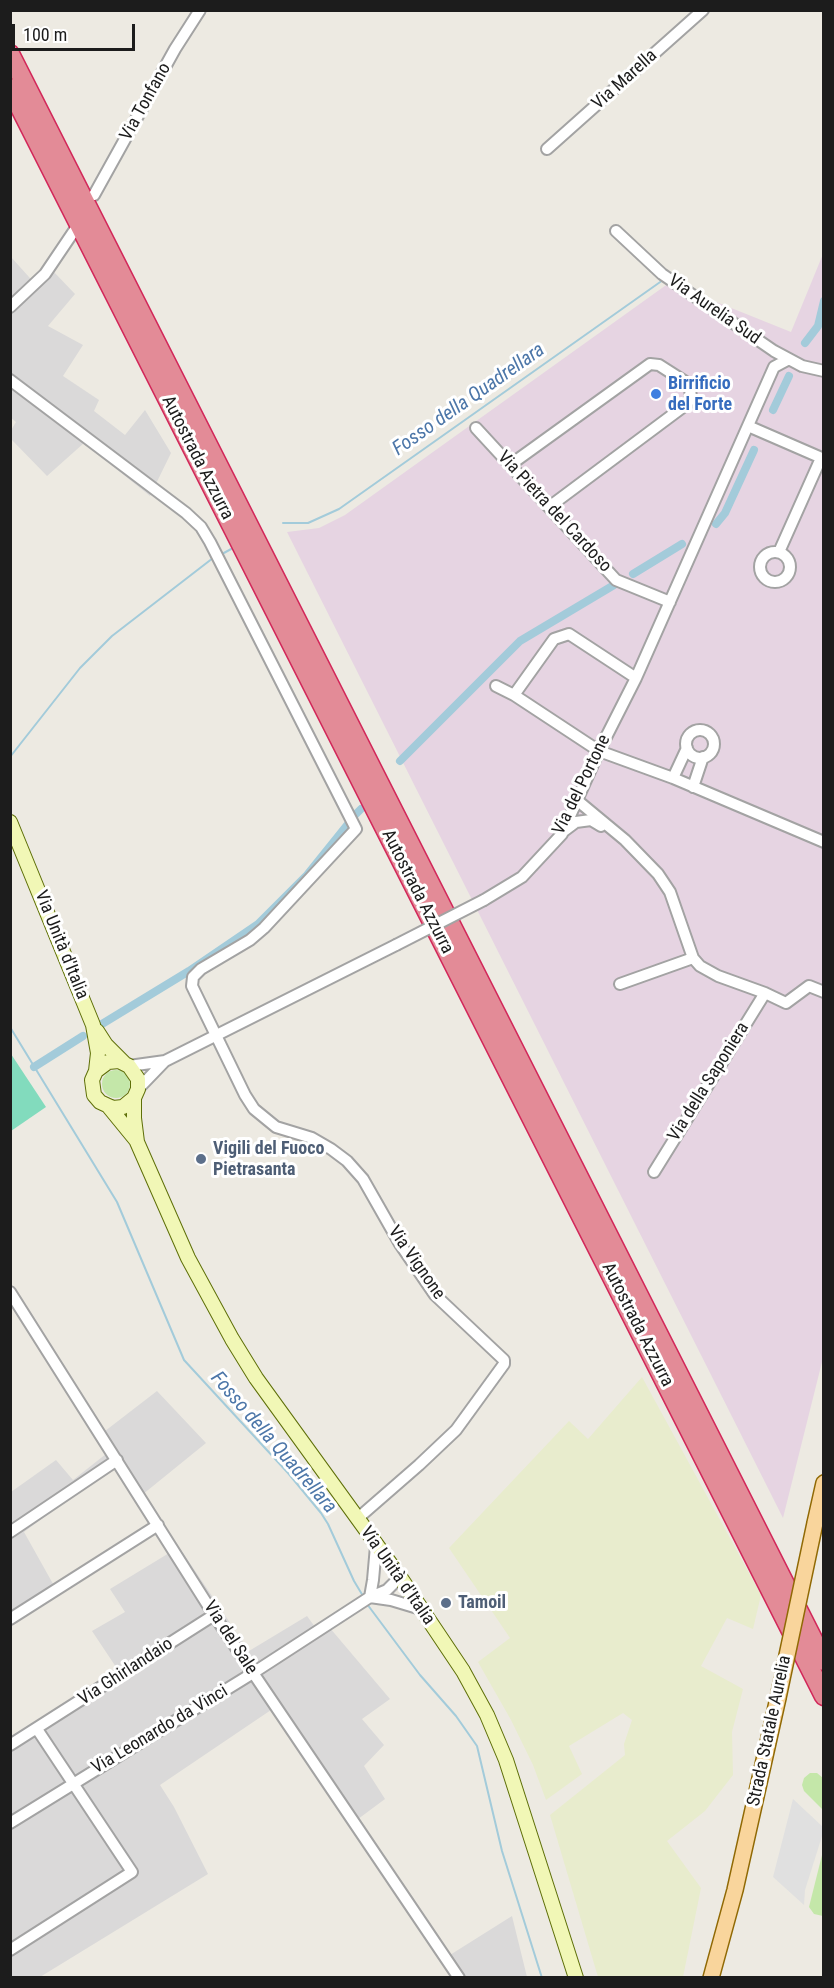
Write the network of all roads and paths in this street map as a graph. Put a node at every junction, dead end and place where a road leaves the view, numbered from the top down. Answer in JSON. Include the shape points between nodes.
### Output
{"nodes":[{"id":1,"x":200,"y":10,"type":"edge"},
{"id":2,"x":704,"y":10,"type":"edge"},
{"id":3,"x":10,"y":54,"type":"edge"},
{"id":4,"x":10,"y":88,"type":"edge"},
{"id":5,"x":547,"y":149,"type":"dead end"},
{"id":6,"x":94,"y":195,"type":"dead end"},
{"id":7,"x":74,"y":231,"type":"dead end"},
{"id":8,"x":616,"y":231,"type":"dead end"},
{"id":9,"x":10,"y":307,"type":"edge"},
{"id":10,"x":789,"y":359,"type":"junction"},
{"id":11,"x":824,"y":371,"type":"edge"},
{"id":12,"x":10,"y":380,"type":"edge"},
{"id":13,"x":748,"y":426,"type":"junction"},
{"id":14,"x":476,"y":428,"type":"dead end"},
{"id":15,"x":822,"y":458,"type":"edge"},
{"id":16,"x":510,"y":465,"type":"junction"},
{"id":17,"x":549,"y":507,"type":"junction"},
{"id":18,"x":779,"y":552,"type":"dead end"},
{"id":19,"x":670,"y":602,"type":"junction"},
{"id":20,"x":636,"y":678,"type":"junction"},
{"id":21,"x":496,"y":686,"type":"dead end"},
{"id":22,"x":514,"y":695,"type":"junction"},
{"id":23,"x":687,"y":748,"type":"junction"},
{"id":24,"x":599,"y":751,"type":"junction"},
{"id":25,"x":704,"y":758,"type":"junction"},
{"id":26,"x":673,"y":778,"type":"junction"},
{"id":27,"x":693,"y":787,"type":"junction"},
{"id":28,"x":578,"y":801,"type":"junction"},
{"id":29,"x":10,"y":822,"type":"edge"},
{"id":30,"x":615,"y":832,"type":"junction"},
{"id":31,"x":562,"y":834,"type":"junction"},
{"id":32,"x":824,"y":842,"type":"edge"},
{"id":33,"x":693,"y":958,"type":"junction"},
{"id":34,"x":620,"y":984,"type":"dead end"},
{"id":35,"x":824,"y":992,"type":"edge"},
{"id":36,"x":765,"y":993,"type":"junction"},
{"id":37,"x":93,"y":1024,"type":"junction"},
{"id":38,"x":217,"y":1035,"type":"junction"},
{"id":39,"x":165,"y":1061,"type":"junction"},
{"id":40,"x":127,"y":1064,"type":"junction"},
{"id":41,"x":96,"y":1071,"type":"junction"},
{"id":42,"x":136,"y":1094,"type":"junction"},
{"id":43,"x":108,"y":1107,"type":"junction"},
{"id":44,"x":137,"y":1142,"type":"junction"},
{"id":45,"x":654,"y":1172,"type":"dead end"},
{"id":46,"x":10,"y":1292,"type":"edge"},
{"id":47,"x":117,"y":1460,"type":"junction"},
{"id":48,"x":824,"y":1482,"type":"edge"},
{"id":49,"x":357,"y":1519,"type":"junction"},
{"id":50,"x":158,"y":1524,"type":"junction"},
{"id":51,"x":10,"y":1532,"type":"edge"},
{"id":52,"x":376,"y":1546,"type":"junction"},
{"id":53,"x":400,"y":1577,"type":"junction"},
{"id":54,"x":369,"y":1597,"type":"junction"},
{"id":55,"x":422,"y":1610,"type":"junction"},
{"id":56,"x":214,"y":1615,"type":"junction"},
{"id":57,"x":10,"y":1619,"type":"edge"},
{"id":58,"x":824,"y":1661,"type":"edge"},
{"id":59,"x":253,"y":1673,"type":"junction"},
{"id":60,"x":824,"y":1696,"type":"edge"},
{"id":61,"x":37,"y":1729,"type":"junction"},
{"id":62,"x":10,"y":1745,"type":"edge"},
{"id":63,"x":73,"y":1783,"type":"junction"},
{"id":64,"x":10,"y":1822,"type":"edge"},
{"id":65,"x":10,"y":1950,"type":"edge"},
{"id":66,"x":459,"y":1977,"type":"edge"},
{"id":67,"x":576,"y":1977,"type":"edge"},
{"id":68,"x":711,"y":1977,"type":"edge"}],
"edges":[{"from":1,"to":6,"type":"street","name":"Via Tonfano"},
{"from":2,"to":5,"type":"street","name":"Via Marella"},
{"from":3,"to":58,"type":"highway","name":"Autostrada Azzurra"},
{"from":4,"to":60,"type":"highway","name":"Autostrada Azzurra"},
{"from":7,"to":9,"type":"street","via":[[45,274]]},
{"from":8,"to":10,"type":"street","name":"Via Aurelia Sud","via":[[662,274]]},
{"from":10,"to":11,"type":"street","name":"Via Aurelia Sud"},
{"from":10,"to":13,"type":"street","name":"Via del Portone","via":[[774,367]]},
{"from":12,"to":38,"type":"street","via":[[201,527],[356,829],[264,928],[193,977],[192,986]]},
{"from":13,"to":15,"type":"street"},
{"from":13,"to":19,"type":"street","name":"Via del Portone"},
{"from":14,"to":16,"type":"street","name":"Via Pietra del Cardoso"},
{"from":15,"to":18,"type":"street"},
{"from":16,"to":17,"type":"street","name":"Via Pietra del Cardoso"},
{"from":16,"to":17,"type":"street","via":[[650,364],[659,365],[684,381],[690,389],[687,404]]},
{"from":17,"to":19,"type":"street","name":"Via Pietra del Cardoso","via":[[616,580]]},
{"from":19,"to":20,"type":"street","name":"Via del Portone"},
{"from":20,"to":22,"type":"street","via":[[568,634],[554,639]]},
{"from":20,"to":24,"type":"street","name":"Via del Portone"},
{"from":21,"to":22,"type":"street"},
{"from":22,"to":24,"type":"street"},
{"from":23,"to":25,"type":"street","via":[[695,757]]},
{"from":23,"to":25,"type":"street","via":[[692,732],[707,731],[715,743]]},
{"from":23,"to":26,"type":"street"},
{"from":24,"to":26,"type":"street"},
{"from":24,"to":28,"type":"street","name":"Via del Portone"},
{"from":25,"to":27,"type":"street"},
{"from":26,"to":27,"type":"street"},
{"from":27,"to":32,"type":"street"},
{"from":28,"to":30,"type":"street"},
{"from":28,"to":31,"type":"street","name":"Via del Portone"},
{"from":29,"to":37,"type":"main road","name":"Via Unità d'Italia"},
{"from":30,"to":31,"type":"street","via":[[591,820],[576,822]]},
{"from":30,"to":33,"type":"street","via":[[658,874],[670,892]]},
{"from":31,"to":38,"type":"street","name":"Via del Portone","bridge":true,"via":[[522,877],[484,900]]},
{"from":33,"to":34,"type":"street"},
{"from":33,"to":36,"type":"street","via":[[718,976]]},
{"from":35,"to":36,"type":"street","via":[[809,986],[786,1003]]},
{"from":36,"to":45,"type":"street","name":"Via della Saponiera"},
{"from":37,"to":40,"type":"main road","via":[[106,1046]]},
{"from":37,"to":41,"type":"main road","name":"Via Unità d'Italia","via":[[98,1053]]},
{"from":38,"to":39,"type":"street","name":"Via del Portone"},
{"from":38,"to":49,"type":"street","name":"Via Vignone","via":[[254,1109],[276,1126],[312,1138],[347,1161],[363,1179],[435,1295],[504,1360],[456,1430]]},
{"from":39,"to":40,"type":"street","name":"Via del Portone"},
{"from":39,"to":42,"type":"street"},
{"from":40,"to":41,"type":"main road","via":[[108,1062]]},
{"from":40,"to":42,"type":"main road","via":[[138,1078]]},
{"from":41,"to":43,"type":"main road","via":[[92,1090]]},
{"from":42,"to":43,"type":"main road","via":[[123,1107]]},
{"from":42,"to":44,"type":"main road","name":"Via Unità d'Italia"},
{"from":43,"to":44,"type":"main road"},
{"from":44,"to":49,"type":"main road","name":"Via Unità d'Italia","via":[[188,1258],[232,1339]]},
{"from":46,"to":47,"type":"street","name":"Via del Sale"},
{"from":47,"to":50,"type":"street","name":"Via del Sale"},
{"from":47,"to":51,"type":"street"},
{"from":48,"to":68,"type":"main road","name":"Strada Statale Aurelia","bridge":true,"via":[[735,1890]]},
{"from":49,"to":52,"type":"main road","name":"Via Unità d'Italia"},
{"from":50,"to":56,"type":"street","name":"Via del Sale"},
{"from":50,"to":57,"type":"street"},
{"from":52,"to":53,"type":"main road","name":"Via Unità d'Italia"},
{"from":52,"to":54,"type":"street"},
{"from":53,"to":54,"type":"street","name":"Via Leonardo da Vinci","via":[[381,1584]]},
{"from":53,"to":55,"type":"main road","name":"Via Unità d'Italia"},
{"from":54,"to":55,"type":"street"},
{"from":54,"to":59,"type":"street","name":"Via Leonardo da Vinci"},
{"from":55,"to":67,"type":"main road","name":"Via Unità d'Italia","via":[[473,1687],[498,1738]]},
{"from":56,"to":59,"type":"street","name":"Via del Sale"},
{"from":56,"to":61,"type":"street","name":"Via Ghirlandaio"},
{"from":59,"to":63,"type":"street","name":"Via Leonardo da Vinci"},
{"from":59,"to":66,"type":"street","name":"Via del Sale"},
{"from":61,"to":62,"type":"street","name":"Via Ghirlandaio"},
{"from":61,"to":63,"type":"street"},
{"from":63,"to":64,"type":"street","name":"Via Leonardo da Vinci"},
{"from":63,"to":65,"type":"street","via":[[132,1872]]}]}
